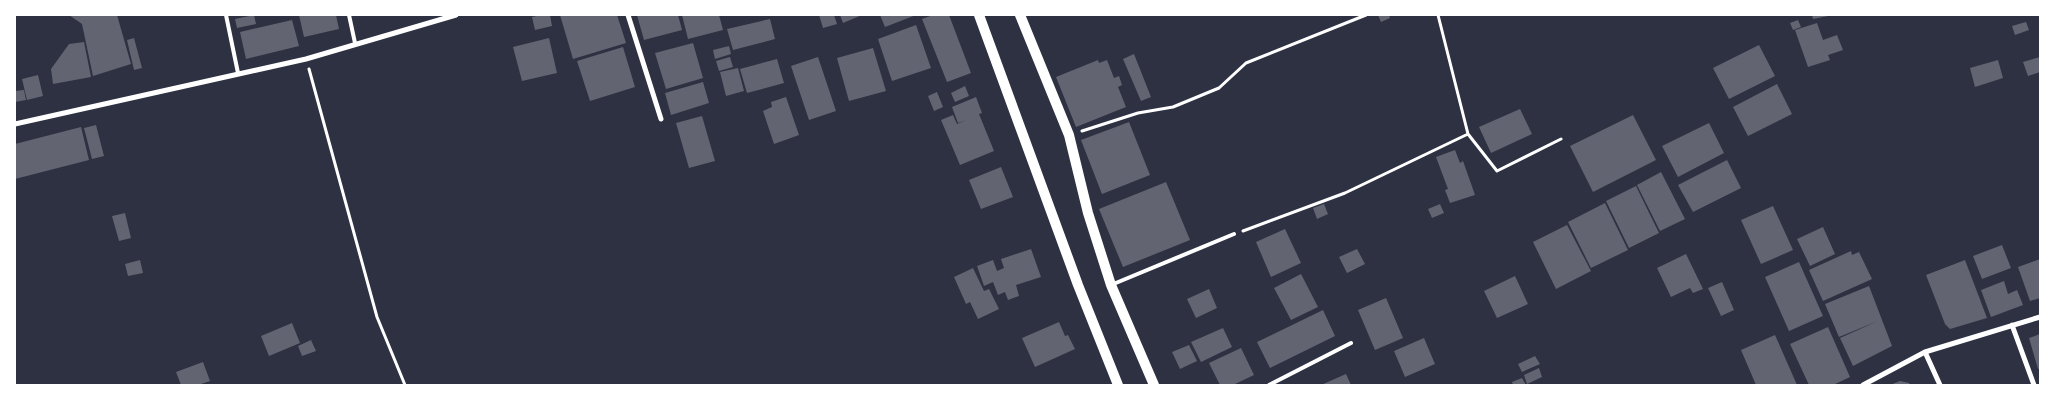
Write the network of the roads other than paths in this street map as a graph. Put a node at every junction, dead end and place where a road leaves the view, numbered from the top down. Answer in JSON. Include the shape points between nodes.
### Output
{"nodes":[{"id":1,"x":226,"y":15,"type":"edge"},
{"id":2,"x":349,"y":15,"type":"edge"},
{"id":3,"x":456,"y":15,"type":"edge"},
{"id":4,"x":628,"y":15,"type":"edge"},
{"id":5,"x":979,"y":15,"type":"edge"},
{"id":6,"x":1020,"y":15,"type":"edge"},
{"id":7,"x":355,"y":43,"type":"junction"},
{"id":8,"x":238,"y":73,"type":"junction"},
{"id":9,"x":661,"y":119,"type":"dead end"},
{"id":10,"x":15,"y":124,"type":"edge"},
{"id":11,"x":1234,"y":234,"type":"road end"},
{"id":12,"x":1111,"y":285,"type":"junction"},
{"id":13,"x":2040,"y":317,"type":"edge"},
{"id":14,"x":2012,"y":325,"type":"junction"},
{"id":15,"x":1351,"y":343,"type":"dead end"},
{"id":16,"x":1925,"y":352,"type":"junction"},
{"id":17,"x":1118,"y":385,"type":"edge"},
{"id":18,"x":1154,"y":385,"type":"edge"},
{"id":19,"x":1268,"y":385,"type":"edge"},
{"id":20,"x":1863,"y":385,"type":"edge"},
{"id":21,"x":1940,"y":385,"type":"edge"},
{"id":22,"x":2034,"y":385,"type":"edge"}],
"edges":[{"from":1,"to":8,"type":"lane"},
{"from":2,"to":7,"type":"lane"},
{"from":3,"to":7,"type":"street"},
{"from":4,"to":9,"type":"street"},
{"from":5,"to":17,"type":"main road"},
{"from":6,"to":12,"type":"main road","via":[[1069,135],[1088,213]]},
{"from":7,"to":8,"type":"street"},
{"from":8,"to":10,"type":"street"},
{"from":11,"to":12,"type":"lane"},
{"from":12,"to":18,"type":"main road"},
{"from":13,"to":14,"type":"street"},
{"from":14,"to":16,"type":"street"},
{"from":14,"to":22,"type":"street"},
{"from":15,"to":19,"type":"lane"},
{"from":16,"to":20,"type":"street"},
{"from":16,"to":21,"type":"street"}]}
